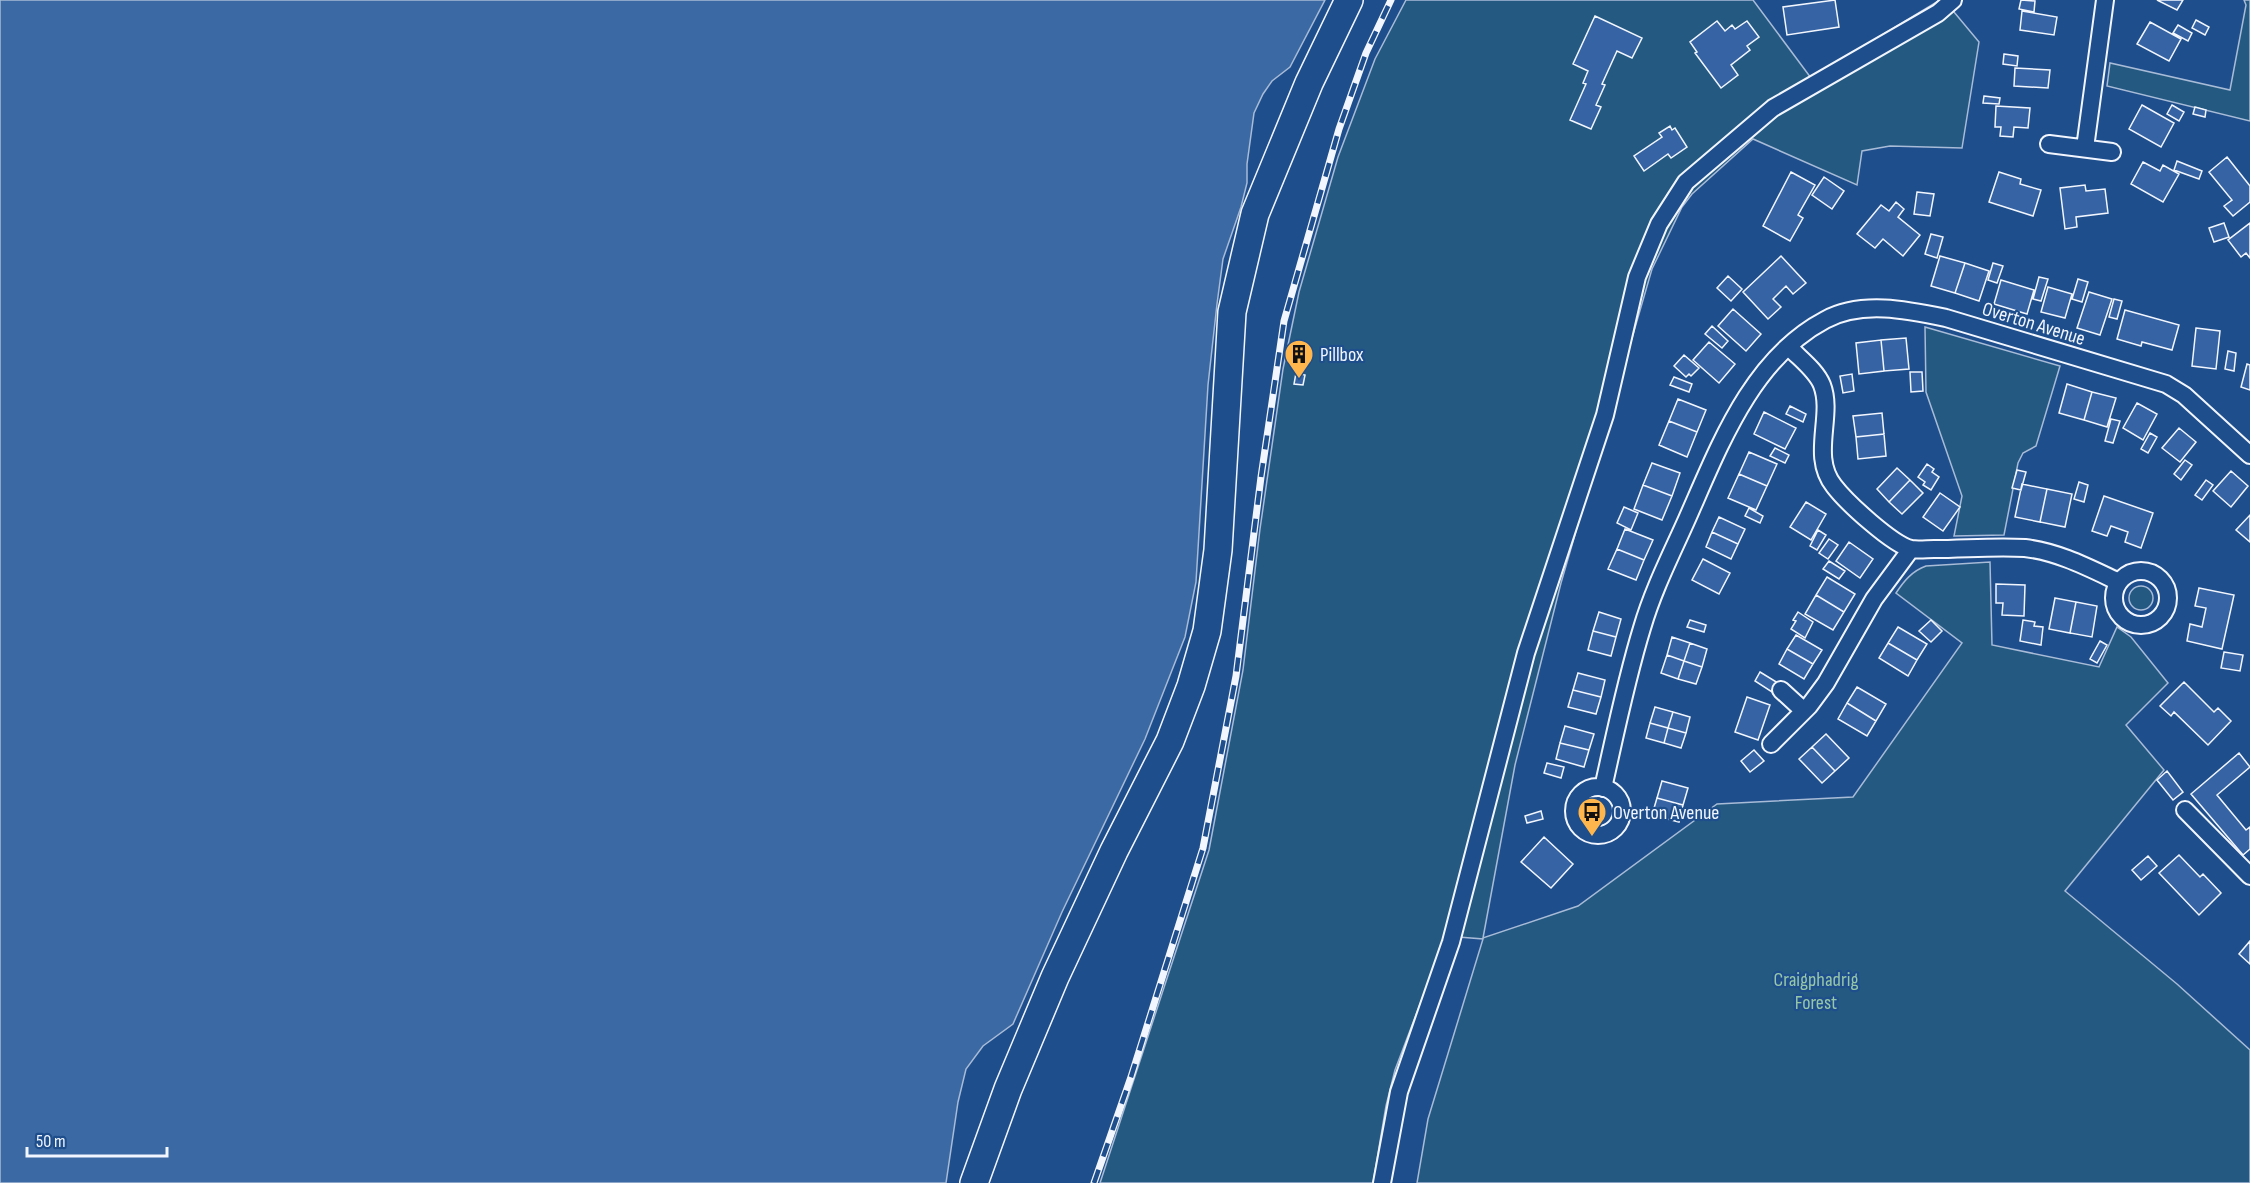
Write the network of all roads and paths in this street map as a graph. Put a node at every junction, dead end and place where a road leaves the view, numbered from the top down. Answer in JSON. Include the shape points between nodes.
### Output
{"nodes":[{"id":1,"x":1349,"y":0,"type":"edge"},
{"id":2,"x":1953,"y":0,"type":"edge"},
{"id":3,"x":2105,"y":0,"type":"edge"},
{"id":4,"x":2049,"y":144,"type":"dead end"},
{"id":5,"x":2085,"y":148,"type":"junction"},
{"id":6,"x":2112,"y":152,"type":"dead end"},
{"id":7,"x":1789,"y":347,"type":"junction"},
{"id":8,"x":2250,"y":455,"type":"edge"},
{"id":9,"x":1911,"y":549,"type":"junction"},
{"id":10,"x":2119,"y":582,"type":"dead end"},
{"id":11,"x":1781,"y":690,"type":"dead end"},
{"id":12,"x":1804,"y":711,"type":"junction"},
{"id":13,"x":1772,"y":744,"type":"dead end"},
{"id":14,"x":1602,"y":788,"type":"dead end"},
{"id":15,"x":2185,"y":810,"type":"dead end"},
{"id":16,"x":2250,"y":876,"type":"edge"},
{"id":17,"x":975,"y":1183,"type":"edge"},
{"id":18,"x":1382,"y":1183,"type":"edge"}],
"edges":[{"from":1,"to":17,"type":"main road","via":[[1309,83],[1255,214],[1232,312],[1218,550],[1207,631],[1191,686],[1170,741],[1055,977],[1008,1089]]},
{"from":2,"to":18,"type":"street","via":[[1938,13],[1773,108],[1686,182],[1659,224],[1637,277],[1605,415],[1526,653],[1451,942],[1399,1092]]},
{"from":3,"to":5,"type":"street"},
{"from":4,"to":5,"type":"street"},
{"from":5,"to":6,"type":"street"},
{"from":7,"to":8,"type":"street","name":"Overton Avenue","via":[[1826,319],[1851,312],[1877,308],[1909,310],[1946,318],[2166,384],[2184,395]]},
{"from":7,"to":9,"type":"street","via":[[1822,384],[1827,476],[1861,513]]},
{"from":7,"to":14,"type":"street","name":"Overton Avenue","via":[[1751,390],[1726,430],[1654,594],[1641,629]]},
{"from":9,"to":10,"type":"street","via":[[2024,548],[2078,563]]},
{"from":9,"to":12,"type":"street","via":[[1874,599],[1826,683]]},
{"from":11,"to":12,"type":"street"},
{"from":12,"to":13,"type":"street"},
{"from":15,"to":16,"type":"street"}]}
